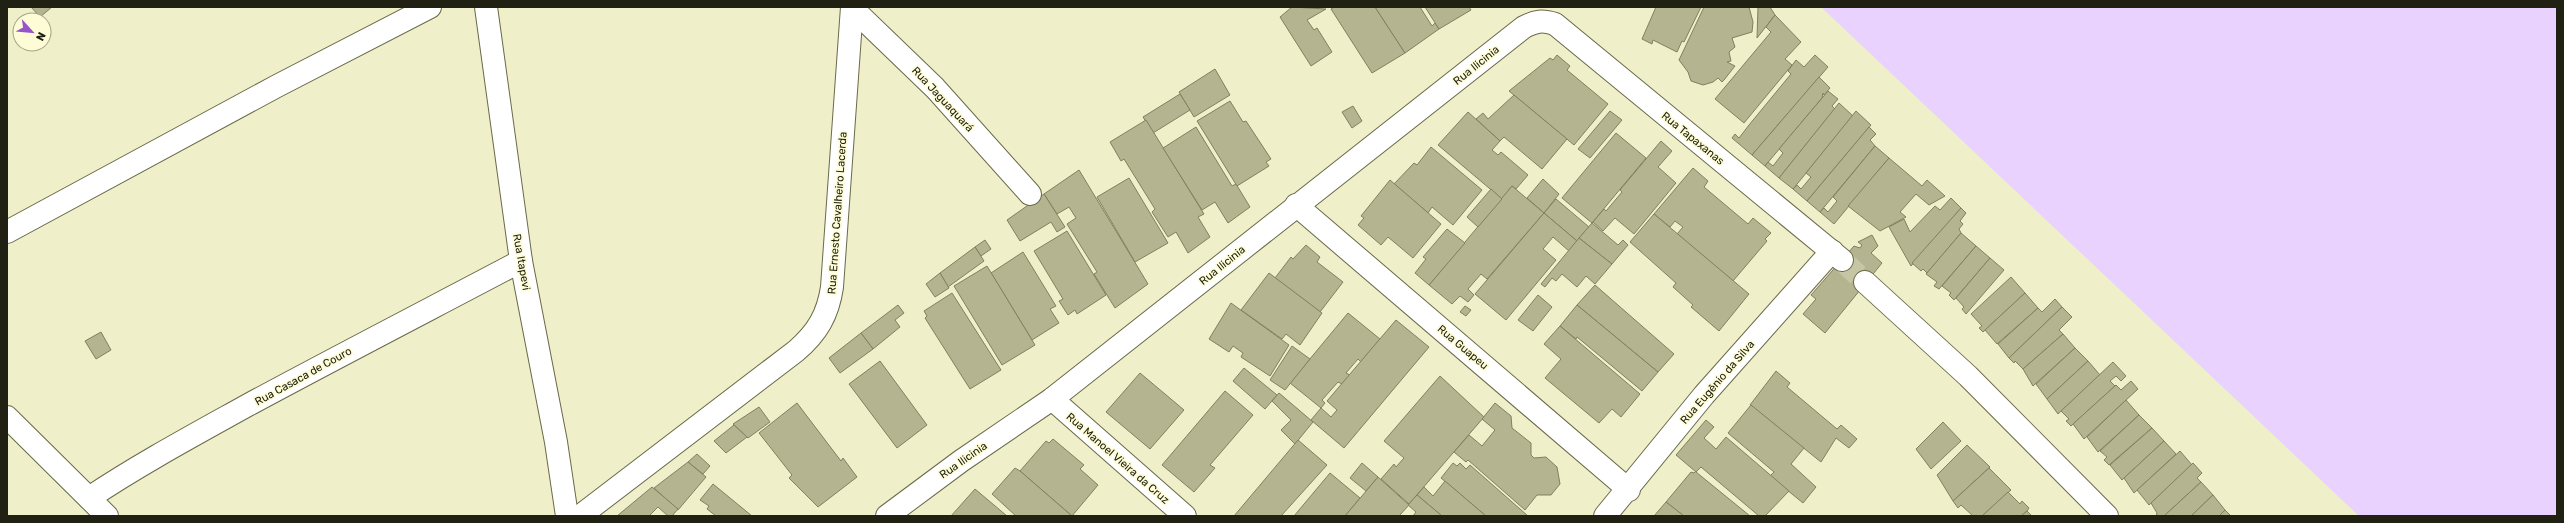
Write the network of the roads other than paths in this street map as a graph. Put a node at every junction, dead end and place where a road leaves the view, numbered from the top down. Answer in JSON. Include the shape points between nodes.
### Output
{"nodes":[{"id":1,"x":430,"y":7,"type":"edge"},
{"id":2,"x":486,"y":7,"type":"edge"},
{"id":3,"x":852,"y":8,"type":"edge"},
{"id":4,"x":1555,"y":24,"type":"joint"},
{"id":5,"x":1030,"y":194,"type":"dead end"},
{"id":6,"x":1296,"y":205,"type":"junction"},
{"id":7,"x":7,"y":232,"type":"edge"},
{"id":8,"x":1837,"y":256,"type":"joint"},
{"id":9,"x":521,"y":261,"type":"junction"},
{"id":10,"x":1866,"y":282,"type":"tunnel mouth"},
{"id":11,"x":1052,"y":399,"type":"junction"},
{"id":12,"x":7,"y":417,"type":"edge"},
{"id":13,"x":1629,"y":490,"type":"junction"},
{"id":14,"x":89,"y":498,"type":"junction"},
{"id":15,"x":107,"y":516,"type":"edge"},
{"id":16,"x":567,"y":516,"type":"edge"},
{"id":17,"x":580,"y":516,"type":"edge"},
{"id":18,"x":887,"y":516,"type":"edge"},
{"id":19,"x":1185,"y":516,"type":"edge"},
{"id":20,"x":1605,"y":516,"type":"edge"},
{"id":21,"x":2107,"y":516,"type":"edge"}],
"edges":[{"from":1,"to":7,"type":"street","via":[[326,60]]},
{"from":2,"to":9,"type":"street","name":"Rua Itapevi"},
{"from":3,"to":5,"type":"street","name":"Rua Jaguaquará","via":[[935,88]]},
{"from":3,"to":17,"type":"street","name":"Rua Ernesto Cavalheiro Lacerda","via":[[832,287],[830,305],[823,320],[812,337],[796,351]]},
{"from":4,"to":6,"type":"street","name":"Rua Ilicinia","via":[[1545,20],[1535,21],[1524,27]]},
{"from":4,"to":8,"type":"street","name":"Rua Tapaxanas"},
{"from":6,"to":11,"type":"street","name":"Rua Ilicinia"},
{"from":6,"to":13,"type":"street","name":"Rua Guapeu"},
{"from":8,"to":13,"type":"street","name":"Rua Eugênio da Silva","via":[[1704,395]]},
{"from":9,"to":14,"type":"street","name":"Rua Casaca de Couro","via":[[198,432]]},
{"from":9,"to":16,"type":"street","name":"Rua Itapevi","via":[[556,442]]},
{"from":10,"to":21,"type":"street","via":[[1974,382]]},
{"from":11,"to":18,"type":"street","name":"Rua Ilicinia","via":[[960,461]]},
{"from":11,"to":19,"type":"street","name":"Rua Manoel Vieira da Cruz"},
{"from":12,"to":14,"type":"street"},
{"from":13,"to":20,"type":"street","name":"Rua Eugênio da Silva"},
{"from":14,"to":15,"type":"street"}]}
